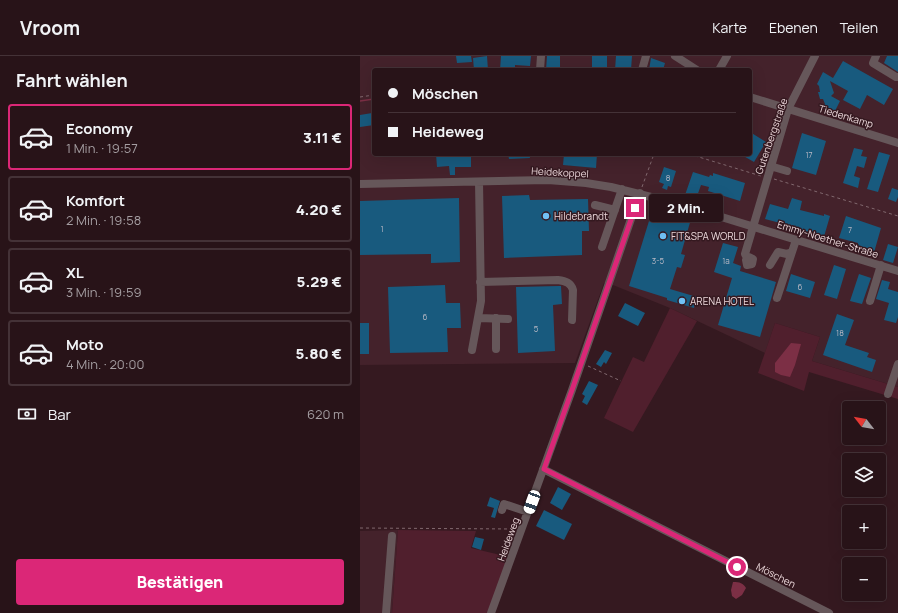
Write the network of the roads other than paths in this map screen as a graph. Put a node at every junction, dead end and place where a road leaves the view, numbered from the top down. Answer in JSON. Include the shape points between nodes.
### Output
{"nodes":[{"id":1,"x":541,"y":56,"type":"edge"},
{"id":2,"x":646,"y":56,"type":"edge"},
{"id":3,"x":675,"y":56,"type":"edge"},
{"id":4,"x":727,"y":56,"type":"edge"},
{"id":5,"x":815,"y":56,"type":"edge"},
{"id":6,"x":876,"y":56,"type":"edge"},
{"id":7,"x":540,"y":68,"type":"edge"},
{"id":8,"x":643,"y":68,"type":"edge"},
{"id":9,"x":695,"y":68,"type":"edge"},
{"id":10,"x":720,"y":68,"type":"edge"},
{"id":11,"x":898,"y":77,"type":"edge"},
{"id":12,"x":752,"y":98,"type":"edge"},
{"id":13,"x":788,"y":109,"type":"junction"},
{"id":14,"x":898,"y":143,"type":"edge"},
{"id":15,"x":770,"y":166,"type":"junction"},
{"id":16,"x":787,"y":171,"type":"dead end"},
{"id":17,"x":479,"y":182,"type":"junction"},
{"id":18,"x":360,"y":184,"type":"edge"},
{"id":19,"x":622,"y":189,"type":"junction"},
{"id":20,"x":640,"y":194,"type":"junction"},
{"id":21,"x":595,"y":205,"type":"dead end"},
{"id":22,"x":615,"y":210,"type":"junction"},
{"id":23,"x":752,"y":226,"type":"junction"},
{"id":24,"x":796,"y":240,"type":"junction"},
{"id":25,"x":602,"y":247,"type":"dead end"},
{"id":26,"x":792,"y":252,"type":"junction"},
{"id":27,"x":747,"y":258,"type":"dead end"},
{"id":28,"x":770,"y":265,"type":"dead end"},
{"id":29,"x":881,"y":265,"type":"junction"},
{"id":30,"x":898,"y":271,"type":"edge"},
{"id":31,"x":480,"y":282,"type":"junction"},
{"id":32,"x":777,"y":298,"type":"dead end"},
{"id":33,"x":870,"y":301,"type":"dead end"},
{"id":34,"x":479,"y":318,"type":"junction"},
{"id":35,"x":496,"y":318,"type":"junction"},
{"id":36,"x":508,"y":319,"type":"dead end"},
{"id":37,"x":572,"y":320,"type":"dead end"},
{"id":38,"x":496,"y":349,"type":"dead end"},
{"id":39,"x":472,"y":350,"type":"dead end"},
{"id":40,"x":898,"y":364,"type":"edge"},
{"id":41,"x":888,"y":394,"type":"dead end"},
{"id":42,"x":544,"y":469,"type":"junction"},
{"id":43,"x":502,"y":510,"type":"dead end"},
{"id":44,"x":528,"y":512,"type":"junction"},
{"id":45,"x":392,"y":536,"type":"dead end"},
{"id":46,"x":386,"y":613,"type":"edge"},
{"id":47,"x":492,"y":613,"type":"edge"},
{"id":48,"x":829,"y":613,"type":"edge"}],
"edges":[{"from":1,"to":7,"type":"street"},
{"from":2,"to":8,"type":"street"},
{"from":3,"to":9,"type":"street"},
{"from":4,"to":10,"type":"street"},
{"from":5,"to":13,"type":"street","name":"Gutenbergstraße"},
{"from":6,"to":11,"type":"street","via":[[873,63]]},
{"from":12,"to":13,"type":"street","name":"Tiedenkamp"},
{"from":13,"to":14,"type":"street","name":"Tiedenkamp"},
{"from":13,"to":15,"type":"street","name":"Gutenbergstraße"},
{"from":15,"to":16,"type":"street"},
{"from":15,"to":23,"type":"street","name":"Gutenbergstraße"},
{"from":17,"to":18,"type":"street","name":"Heidekoppel"},
{"from":17,"to":19,"type":"street","name":"Heidekoppel","via":[[548,180]]},
{"from":17,"to":31,"type":"street"},
{"from":19,"to":20,"type":"street","name":"Heidekoppel"},
{"from":19,"to":22,"type":"street"},
{"from":20,"to":23,"type":"street","name":"Heidekoppel"},
{"from":20,"to":42,"type":"street","name":"Heideweg"},
{"from":21,"to":22,"type":"street"},
{"from":22,"to":25,"type":"street"},
{"from":23,"to":24,"type":"street","name":"Emmy-Noether-Straße"},
{"from":23,"to":27,"type":"street","name":"Gutenbergstraße","via":[[745,254]]},
{"from":24,"to":26,"type":"street"},
{"from":24,"to":29,"type":"street","name":"Emmy-Noether-Straße"},
{"from":26,"to":28,"type":"street","via":[[778,252]]},
{"from":26,"to":32,"type":"street"},
{"from":29,"to":30,"type":"street","name":"Emmy-Noether-Straße"},
{"from":29,"to":33,"type":"street"},
{"from":31,"to":34,"type":"street"},
{"from":31,"to":37,"type":"street","via":[[566,281],[573,290]]},
{"from":34,"to":35,"type":"street"},
{"from":34,"to":39,"type":"street"},
{"from":35,"to":36,"type":"street"},
{"from":35,"to":38,"type":"street"},
{"from":40,"to":41,"type":"street"},
{"from":42,"to":44,"type":"street","name":"Heideweg"},
{"from":42,"to":48,"type":"street","name":"Möschen"},
{"from":43,"to":44,"type":"street","via":[[504,504]]},
{"from":44,"to":47,"type":"street","name":"Heideweg"},
{"from":45,"to":46,"type":"street"}]}
